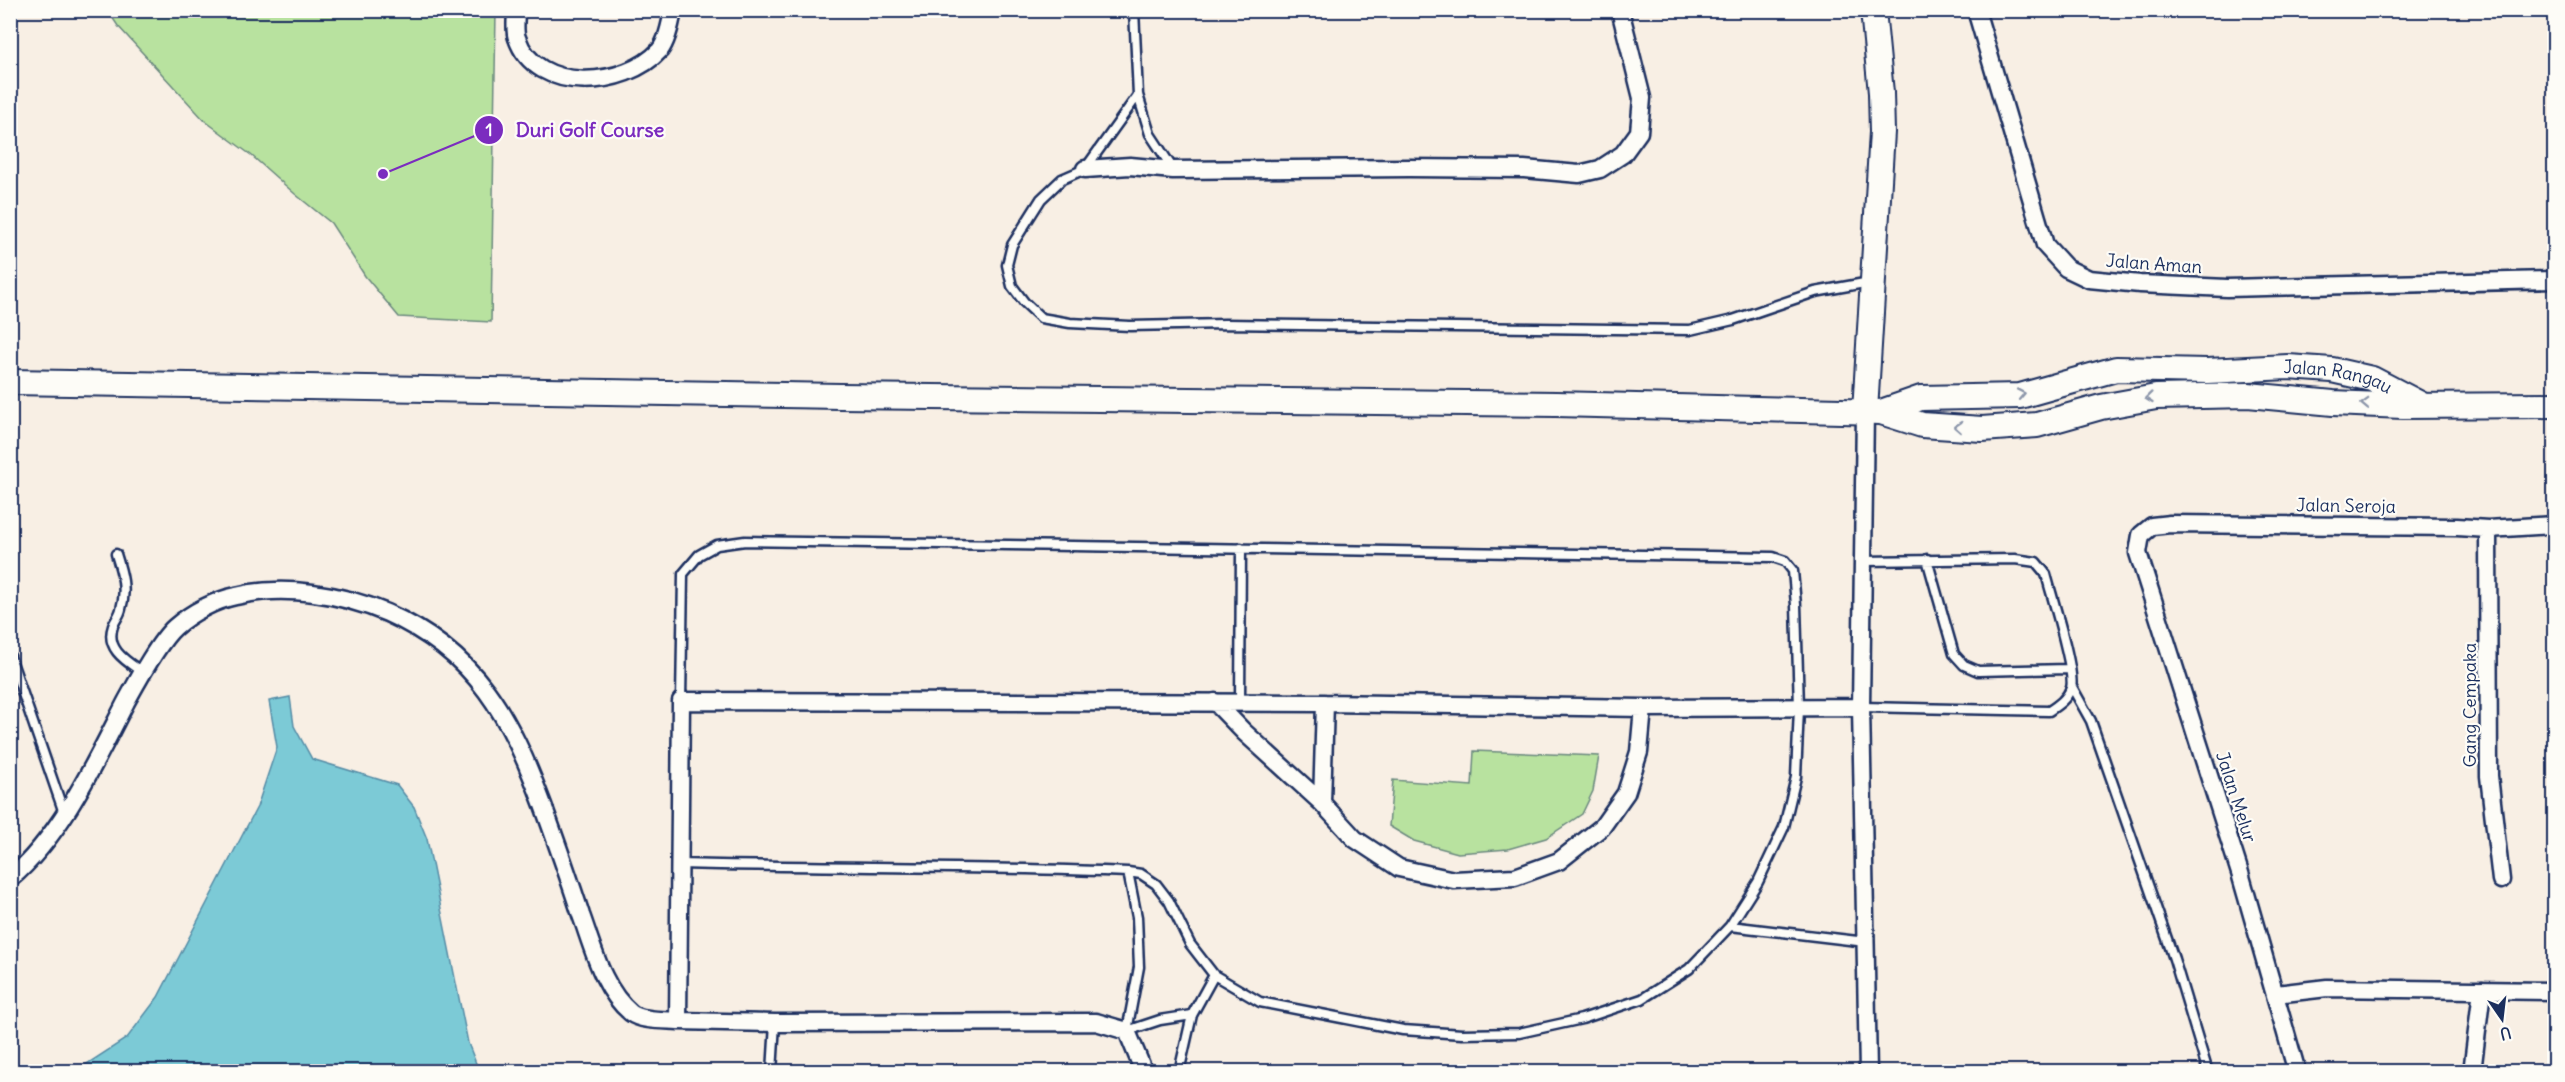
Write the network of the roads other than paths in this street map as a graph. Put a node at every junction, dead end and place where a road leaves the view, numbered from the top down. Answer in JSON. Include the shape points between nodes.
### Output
{"nodes":[{"id":1,"x":516,"y":10,"type":"edge"},
{"id":2,"x":673,"y":10,"type":"edge"},
{"id":3,"x":1134,"y":10,"type":"edge"},
{"id":4,"x":1620,"y":10,"type":"edge"},
{"id":5,"x":1873,"y":10,"type":"edge"},
{"id":6,"x":1976,"y":10,"type":"edge"},
{"id":7,"x":1138,"y":95,"type":"junction"},
{"id":8,"x":1085,"y":169,"type":"junction"},
{"id":9,"x":1173,"y":170,"type":"junction"},
{"id":10,"x":2554,"y":280,"type":"edge"},
{"id":11,"x":1873,"y":281,"type":"junction"},
{"id":12,"x":2517,"y":282,"type":"junction"},
{"id":13,"x":2554,"y":287,"type":"edge"},
{"id":14,"x":10,"y":382,"type":"edge"},
{"id":15,"x":2423,"y":405,"type":"junction"},
{"id":16,"x":2554,"y":405,"type":"edge"},
{"id":17,"x":1873,"y":411,"type":"junction"},
{"id":18,"x":2554,"y":525,"type":"edge"},
{"id":19,"x":2488,"y":529,"type":"junction"},
{"id":20,"x":2141,"y":535,"type":"joint"},
{"id":21,"x":1241,"y":548,"type":"junction"},
{"id":22,"x":116,"y":554,"type":"dead end"},
{"id":23,"x":1927,"y":559,"type":"junction"},
{"id":24,"x":1862,"y":561,"type":"junction"},
{"id":25,"x":10,"y":656,"type":"edge"},
{"id":26,"x":2069,"y":669,"type":"junction"},
{"id":27,"x":142,"y":672,"type":"junction"},
{"id":28,"x":2072,"y":687,"type":"junction"},
{"id":29,"x":681,"y":701,"type":"junction"},
{"id":30,"x":1215,"y":702,"type":"junction"},
{"id":31,"x":1240,"y":702,"type":"junction"},
{"id":32,"x":1324,"y":703,"type":"junction"},
{"id":33,"x":1861,"y":707,"type":"junction"},
{"id":34,"x":1643,"y":708,"type":"junction"},
{"id":35,"x":1799,"y":708,"type":"junction"},
{"id":36,"x":1322,"y":803,"type":"junction"},
{"id":37,"x":64,"y":813,"type":"junction"},
{"id":38,"x":680,"y":864,"type":"junction"},
{"id":39,"x":1128,"y":872,"type":"junction"},
{"id":40,"x":10,"y":879,"type":"edge"},
{"id":41,"x":2501,"y":880,"type":"dead end"},
{"id":42,"x":1730,"y":926,"type":"junction"},
{"id":43,"x":1866,"y":942,"type":"junction"},
{"id":44,"x":1214,"y":975,"type":"junction"},
{"id":45,"x":2482,"y":990,"type":"junction"},
{"id":46,"x":2554,"y":991,"type":"edge"},
{"id":47,"x":2276,"y":994,"type":"junction"},
{"id":48,"x":1192,"y":1015,"type":"junction"},
{"id":49,"x":678,"y":1021,"type":"junction"},
{"id":50,"x":775,"y":1023,"type":"junction"},
{"id":51,"x":1127,"y":1030,"type":"junction"},
{"id":52,"x":1865,"y":1070,"type":"edge"},
{"id":53,"x":772,"y":1071,"type":"edge"},
{"id":54,"x":1144,"y":1071,"type":"edge"},
{"id":55,"x":1179,"y":1071,"type":"edge"},
{"id":56,"x":2208,"y":1071,"type":"edge"},
{"id":57,"x":2297,"y":1071,"type":"edge"},
{"id":58,"x":2472,"y":1071,"type":"edge"}],
"edges":[{"from":1,"to":2,"type":"street","via":[[516,37],[527,58],[543,71],[576,80],[602,78],[637,67],[661,49]]},
{"from":3,"to":7,"type":"lane"},
{"from":4,"to":9,"type":"street","via":[[1642,98],[1639,132],[1623,154],[1600,169],[1578,174],[1524,169]]},
{"from":5,"to":11,"type":"street","via":[[1882,132]]},
{"from":6,"to":12,"type":"street","name":"Jalan Aman","via":[[2045,245],[2066,268],[2089,279],[2227,288]]},
{"from":7,"to":8,"type":"lane"},
{"from":7,"to":9,"type":"lane","via":[[1150,134]]},
{"from":8,"to":9,"type":"street","via":[[1130,166]]},
{"from":8,"to":11,"type":"lane","via":[[1062,180],[1041,199],[1012,245],[1007,265],[1012,286],[1041,318],[1130,326],[1690,330],[1815,292]]},
{"from":10,"to":12,"type":"street","name":"Jalan Aman"},
{"from":11,"to":17,"type":"street"},
{"from":12,"to":13,"type":"street","name":"Jalan Aman"},
{"from":14,"to":17,"type":"street"},
{"from":15,"to":16,"type":"street","name":"Jalan Rangau"},
{"from":15,"to":17,"type":"street","name":"Jalan Rangau","one_way":true,"via":[[2208,395],[2127,401],[2045,423],[2005,429],[1922,424]]},
{"from":17,"to":15,"type":"street","name":"Jalan Rangau","one_way":true,"via":[[1921,398],[2020,396],[2116,369],[2207,371],[2288,367],[2332,370],[2372,379]]},
{"from":17,"to":24,"type":"street"},
{"from":18,"to":19,"type":"street","name":"Jalan Seroja"},
{"from":19,"to":20,"type":"street","name":"Jalan Seroja","via":[[2170,524],[2152,526]]},
{"from":19,"to":41,"type":"street","name":"Gang Cempaka","via":[[2490,776]]},
{"from":20,"to":47,"type":"street","name":"Jalan Melur","via":[[2138,553]]},
{"from":21,"to":29,"type":"lane","via":[[745,541],[717,545],[699,555],[683,574]]},
{"from":21,"to":31,"type":"lane"},
{"from":21,"to":35,"type":"lane","via":[[1773,556],[1785,561],[1793,571]]},
{"from":22,"to":27,"type":"lane","via":[[124,579],[124,596],[110,634],[120,657]]},
{"from":23,"to":24,"type":"lane"},
{"from":23,"to":26,"type":"lane","via":[[1954,654],[1964,665],[1978,671]]},
{"from":23,"to":26,"type":"lane","via":[[2036,562],[2046,574]]},
{"from":24,"to":33,"type":"street"},
{"from":25,"to":37,"type":"lane"},
{"from":26,"to":28,"type":"lane"},
{"from":27,"to":37,"type":"street"},
{"from":27,"to":49,"type":"street","via":[[174,627],[219,600],[256,591],[314,593],[373,607],[412,624],[468,668],[507,720],[547,815],[597,960],[618,1001],[634,1016]]},
{"from":28,"to":33,"type":"lane","via":[[2062,703],[2049,711]]},
{"from":28,"to":56,"type":"lane","via":[[2091,721],[2174,959]]},
{"from":29,"to":30,"type":"street"},
{"from":29,"to":38,"type":"street"},
{"from":30,"to":31,"type":"street"},
{"from":30,"to":36,"type":"street"},
{"from":31,"to":32,"type":"street"},
{"from":32,"to":34,"type":"street"},
{"from":32,"to":36,"type":"street"},
{"from":33,"to":35,"type":"street"},
{"from":33,"to":43,"type":"street"},
{"from":34,"to":35,"type":"street"},
{"from":34,"to":36,"type":"street","via":[[1639,752],[1626,793],[1602,827],[1559,861],[1515,877],[1454,880],[1399,868],[1355,838]]},
{"from":35,"to":42,"type":"lane","via":[[1796,777],[1784,827],[1758,882]]},
{"from":37,"to":40,"type":"street","via":[[31,862]]},
{"from":38,"to":39,"type":"lane"},
{"from":38,"to":49,"type":"street"},
{"from":39,"to":44,"type":"lane","via":[[1141,874],[1156,884]]},
{"from":39,"to":51,"type":"lane","via":[[1137,917],[1139,967]]},
{"from":42,"to":43,"type":"lane"},
{"from":42,"to":44,"type":"lane","via":[[1689,969],[1642,999],[1582,1019],[1519,1033],[1450,1034],[1350,1021],[1260,1002]]},
{"from":43,"to":52,"type":"street"},
{"from":44,"to":48,"type":"lane"},
{"from":45,"to":46,"type":"street"},
{"from":45,"to":47,"type":"street","via":[[2327,988]]},
{"from":45,"to":58,"type":"street"},
{"from":47,"to":57,"type":"street","name":"Jalan Melur"},
{"from":48,"to":51,"type":"lane"},
{"from":48,"to":55,"type":"lane"},
{"from":49,"to":50,"type":"street"},
{"from":50,"to":51,"type":"street","via":[[1096,1022]]},
{"from":50,"to":53,"type":"lane"},
{"from":51,"to":54,"type":"street"}]}
